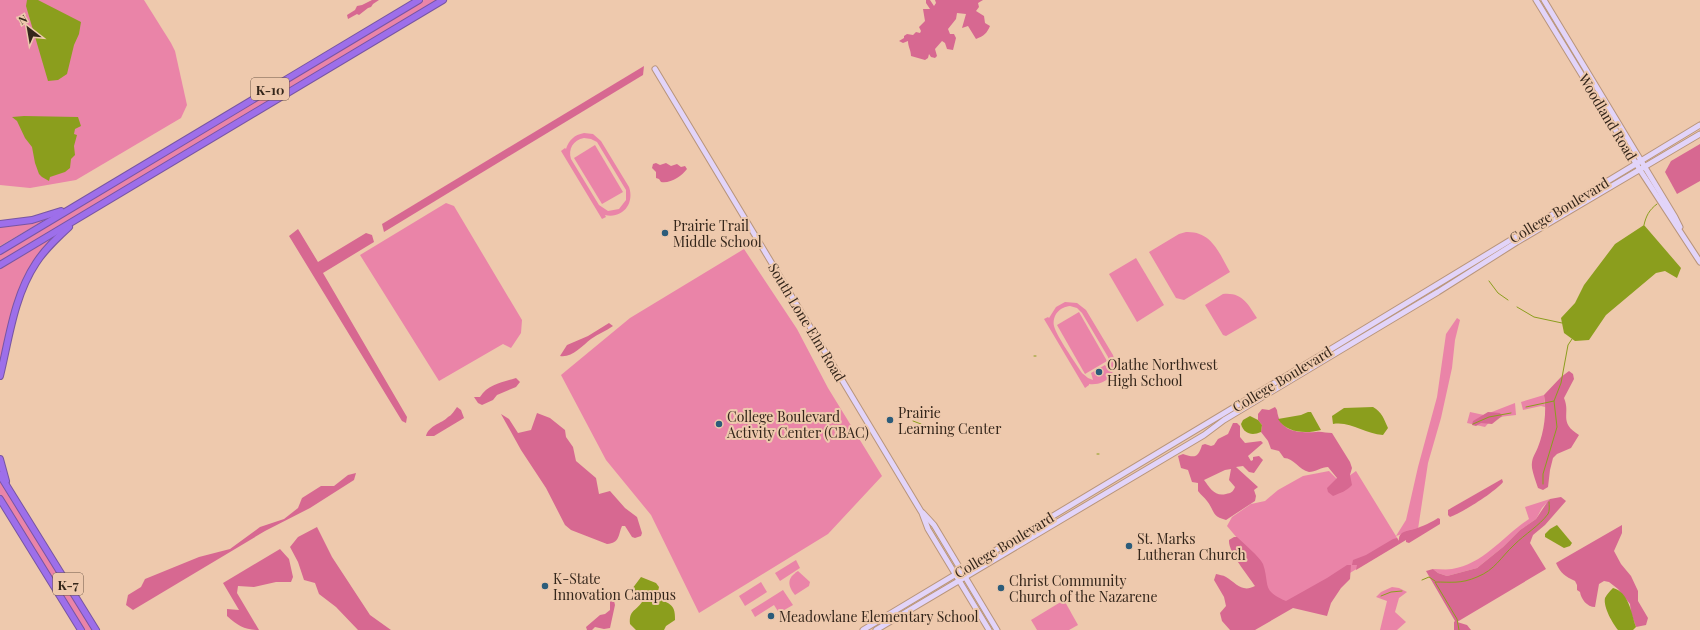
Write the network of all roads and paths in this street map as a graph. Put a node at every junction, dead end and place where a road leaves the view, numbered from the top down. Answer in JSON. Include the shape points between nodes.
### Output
{"nodes":[{"id":1,"x":419,"y":0,"type":"edge"},
{"id":2,"x":443,"y":0,"type":"edge"},
{"id":3,"x":1536,"y":0,"type":"edge"},
{"id":4,"x":1544,"y":0,"type":"edge"},
{"id":5,"x":654,"y":69,"type":"dead end"},
{"id":6,"x":1700,"y":125,"type":"edge"},
{"id":7,"x":1700,"y":134,"type":"edge"},
{"id":8,"x":1639,"y":162,"type":"junction"},
{"id":9,"x":1643,"y":169,"type":"junction"},
{"id":10,"x":71,"y":208,"type":"junction"},
{"id":11,"x":79,"y":218,"type":"junction"},
{"id":12,"x":0,"y":224,"type":"edge"},
{"id":13,"x":0,"y":251,"type":"edge"},
{"id":14,"x":1700,"y":262,"type":"edge"},
{"id":15,"x":0,"y":265,"type":"edge"},
{"id":16,"x":0,"y":376,"type":"edge"},
{"id":17,"x":0,"y":459,"type":"edge"},
{"id":18,"x":0,"y":475,"type":"edge"},
{"id":19,"x":8,"y":488,"type":"junction"},
{"id":20,"x":0,"y":499,"type":"edge"},
{"id":21,"x":0,"y":504,"type":"edge"},
{"id":22,"x":6,"y":509,"type":"junction"},
{"id":23,"x":922,"y":513,"type":"junction"},
{"id":24,"x":962,"y":570,"type":"junction"},
{"id":25,"x":955,"y":574,"type":"junction"},
{"id":26,"x":966,"y":577,"type":"junction"},
{"id":27,"x":959,"y":581,"type":"junction"},
{"id":28,"x":81,"y":630,"type":"edge"},
{"id":29,"x":96,"y":630,"type":"edge"},
{"id":30,"x":863,"y":630,"type":"edge"},
{"id":31,"x":876,"y":630,"type":"edge"},
{"id":32,"x":989,"y":630,"type":"edge"},
{"id":33,"x":997,"y":630,"type":"edge"}],
"edges":[{"from":1,"to":10,"type":"highway","number":"K-10"},
{"from":2,"to":11,"type":"highway","number":"K-10"},
{"from":3,"to":8,"type":"main road","name":"Woodland Road"},
{"from":4,"to":8,"type":"main road","name":"Woodland Road"},
{"from":5,"to":23,"type":"main road","name":"South Lone Elm Road"},
{"from":6,"to":8,"type":"main road","name":"College Boulevard"},
{"from":7,"to":9,"type":"main road","name":"College Boulevard"},
{"from":8,"to":9,"type":"main road","name":"Woodland Road"},
{"from":8,"to":24,"type":"main road","name":"College Boulevard"},
{"from":9,"to":14,"type":"main road","name":"Woodland Road","via":[[1675,217]]},
{"from":9,"to":26,"type":"main road","name":"College Boulevard","via":[[1517,242],[1224,420],[1204,435]]},
{"from":10,"to":12,"type":"highway","via":[[32,220]]},
{"from":10,"to":13,"type":"highway","number":"K-10"},
{"from":11,"to":15,"type":"highway","number":"K-10"},
{"from":11,"to":16,"type":"highway","via":[[46,249],[30,273],[18,301]]},
{"from":17,"to":19,"type":"highway"},
{"from":18,"to":19,"type":"highway","number":"K-7"},
{"from":19,"to":29,"type":"highway","number":"K-7"},
{"from":20,"to":22,"type":"highway","number":"K-7"},
{"from":21,"to":22,"type":"highway"},
{"from":22,"to":28,"type":"highway","number":"K-7"},
{"from":23,"to":24,"type":"main road","name":"South Lone Elm Road","via":[[934,525]]},
{"from":23,"to":25,"type":"main road","name":"South Lone Elm Road","via":[[928,529]]},
{"from":24,"to":25,"type":"main road","name":"College Boulevard"},
{"from":24,"to":26,"type":"main road","name":"South Lone Elm Road"},
{"from":25,"to":27,"type":"main road","name":"South Lone Elm Road"},
{"from":25,"to":30,"type":"main road","name":"College Boulevard"},
{"from":26,"to":27,"type":"main road","name":"College Boulevard"},
{"from":26,"to":33,"type":"main road","name":"South Lone Elm Road"},
{"from":27,"to":31,"type":"main road","name":"College Boulevard"},
{"from":27,"to":32,"type":"main road","name":"South Lone Elm Road"}]}
